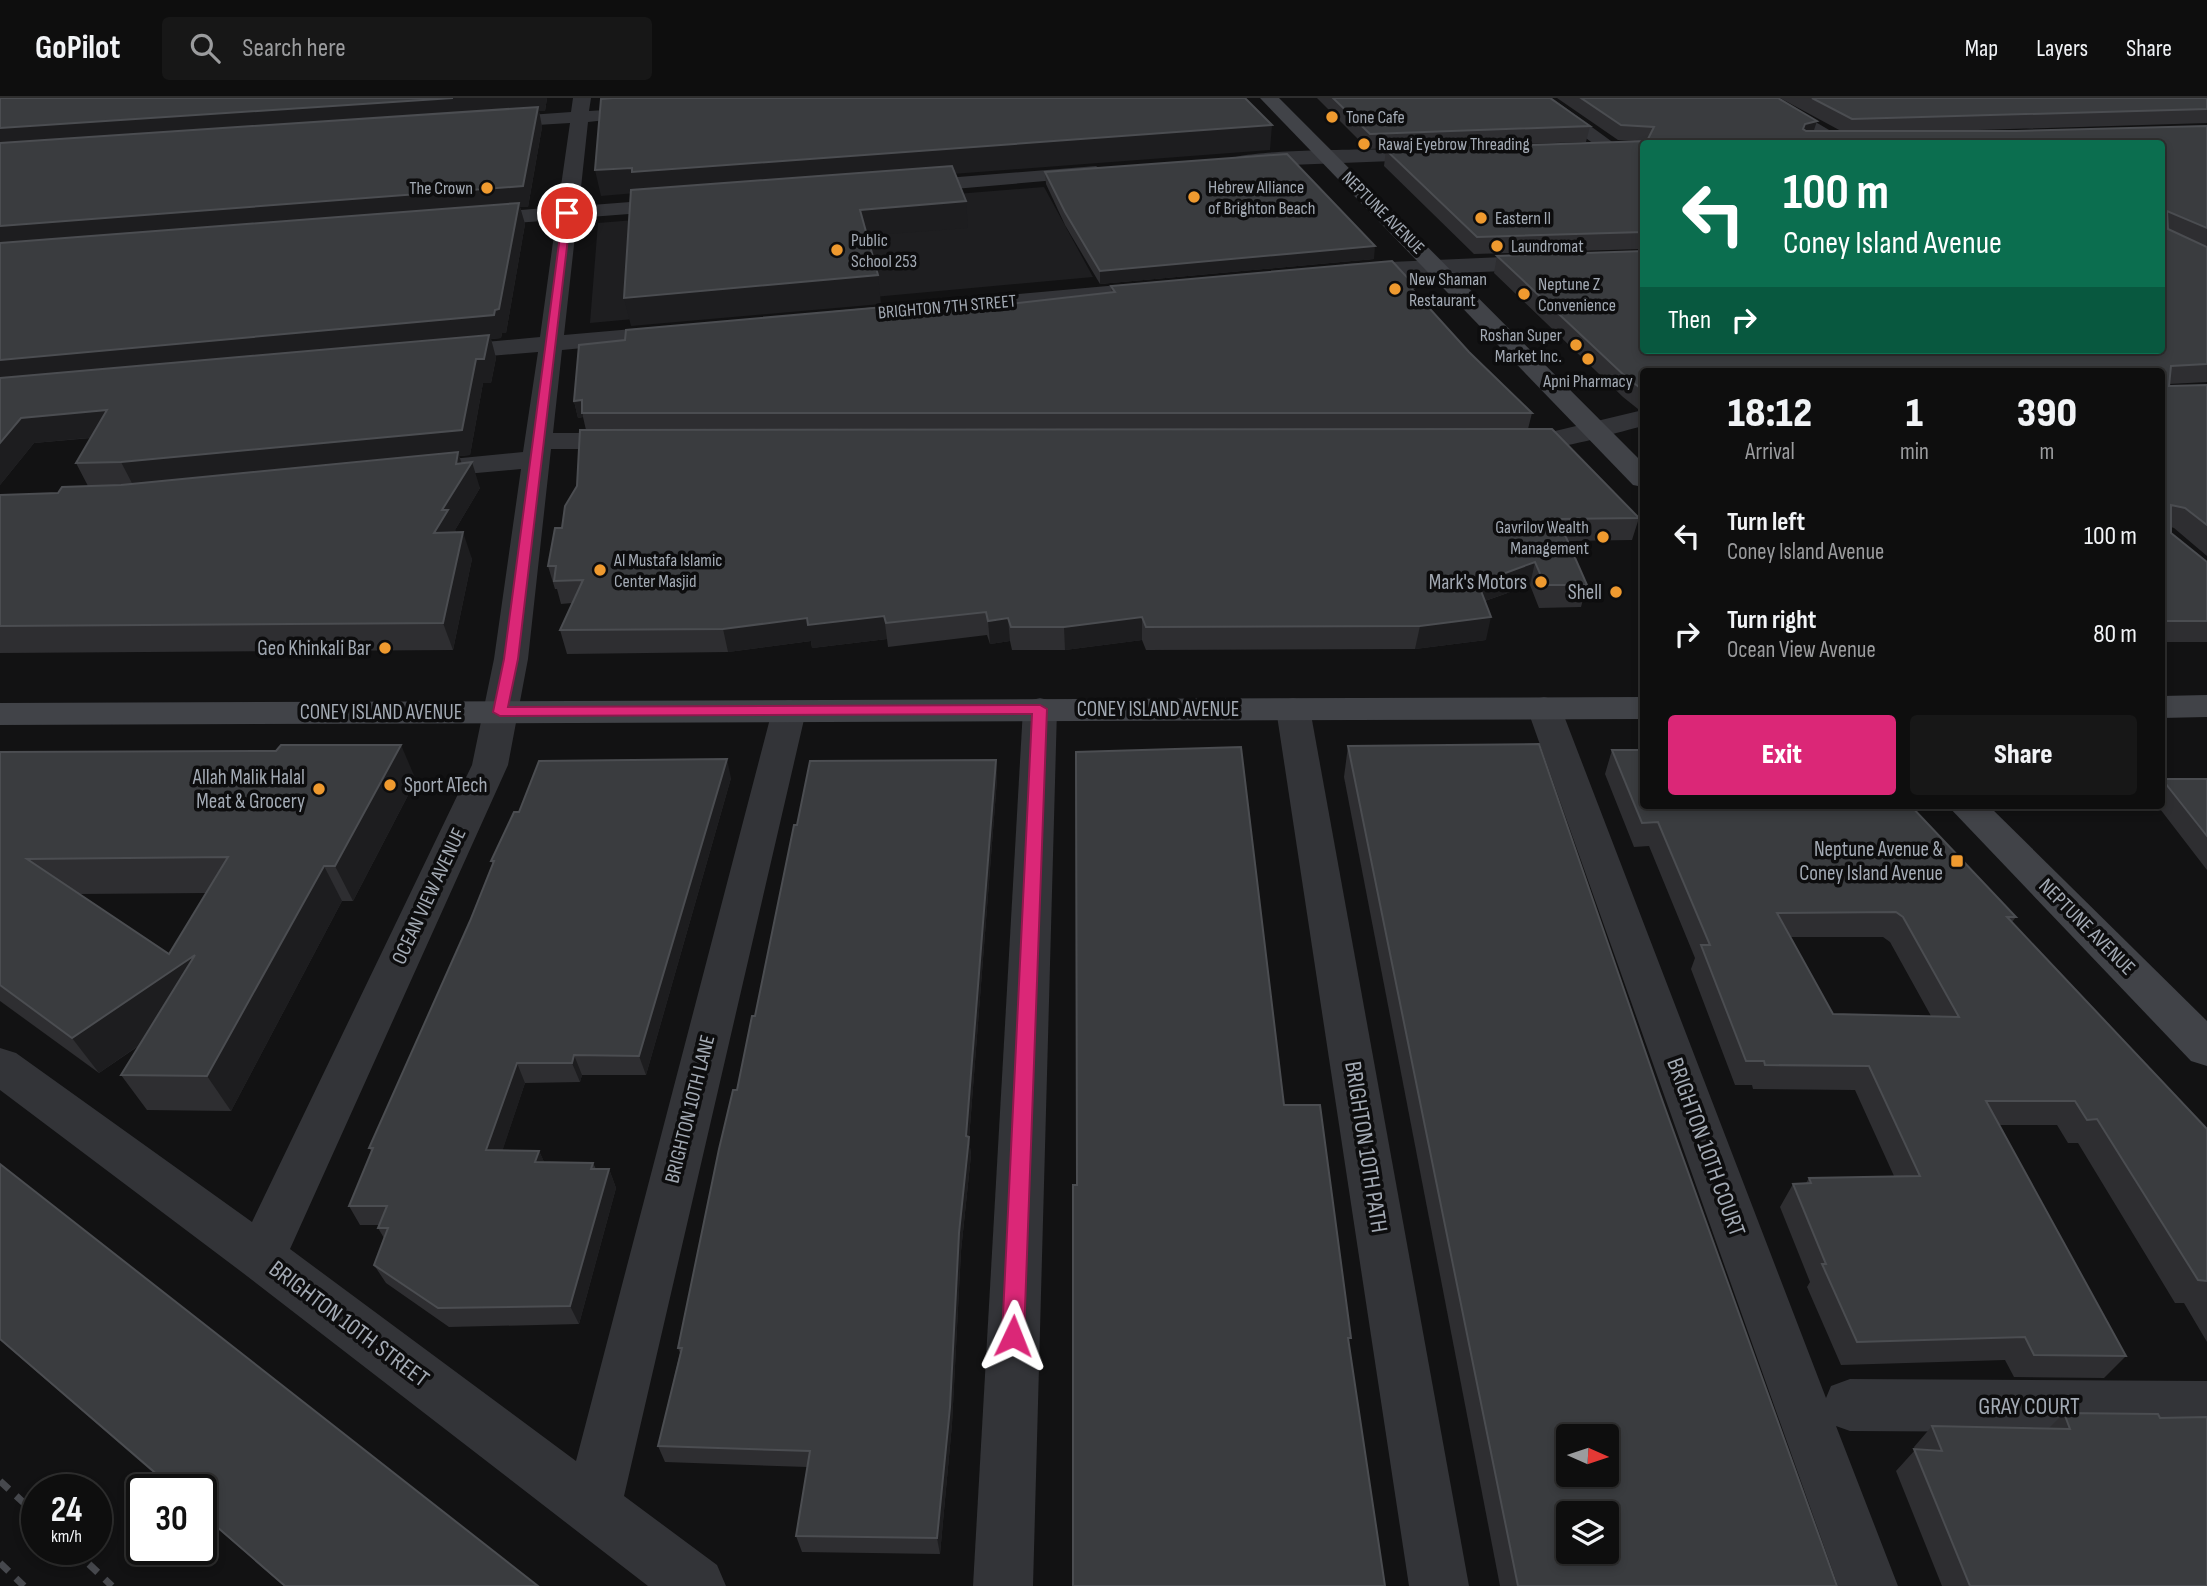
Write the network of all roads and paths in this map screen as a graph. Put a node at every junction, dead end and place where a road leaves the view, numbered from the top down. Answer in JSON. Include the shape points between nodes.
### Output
{"nodes":[{"id":1,"x":1269,"y":98,"type":"edge"},
{"id":2,"x":1541,"y":98,"type":"edge"},
{"id":3,"x":1762,"y":98,"type":"edge"},
{"id":4,"x":581,"y":107,"type":"edge"},
{"id":5,"x":626,"y":113,"type":"edge"},
{"id":6,"x":470,"y":124,"type":"edge"},
{"id":7,"x":1845,"y":140,"type":"edge"},
{"id":8,"x":1633,"y":148,"type":"edge"},
{"id":9,"x":1613,"y":149,"type":"junction"},
{"id":10,"x":1586,"y":150,"type":"edge"},
{"id":11,"x":1462,"y":154,"type":"edge"},
{"id":12,"x":1327,"y":157,"type":"junction"},
{"id":13,"x":1217,"y":162,"type":"edge"},
{"id":14,"x":1122,"y":170,"type":"edge"},
{"id":15,"x":883,"y":188,"type":"edge"},
{"id":16,"x":706,"y":202,"type":"edge"},
{"id":17,"x":567,"y":213,"type":"junction"},
{"id":18,"x":453,"y":222,"type":"edge"},
{"id":19,"x":1640,"y":258,"type":"edge"},
{"id":20,"x":1434,"y":265,"type":"junction"},
{"id":21,"x":1322,"y":273,"type":"edge"},
{"id":22,"x":1185,"y":286,"type":"edge"},
{"id":23,"x":812,"y":320,"type":"edge"},
{"id":24,"x":701,"y":330,"type":"edge"},
{"id":25,"x":551,"y":343,"type":"junction"},
{"id":26,"x":420,"y":355,"type":"edge"},
{"id":27,"x":1640,"y":419,"type":"edge"},
{"id":28,"x":1595,"y":429,"type":"junction"},
{"id":29,"x":1482,"y":440,"type":"edge"},
{"id":30,"x":652,"y":441,"type":"edge"},
{"id":31,"x":537,"y":450,"type":"junction"},
{"id":32,"x":395,"y":473,"type":"edge"},
{"id":33,"x":1640,"y":476,"type":"edge"},
{"id":34,"x":2207,"y":706,"type":"edge"},
{"id":35,"x":2165,"y":707,"type":"edge"},
{"id":36,"x":1544,"y":708,"type":"junction"},
{"id":37,"x":1640,"y":708,"type":"edge"},
{"id":38,"x":1040,"y":709,"type":"junction"},
{"id":39,"x":1293,"y":709,"type":"junction"},
{"id":40,"x":789,"y":710,"type":"junction"},
{"id":41,"x":500,"y":712,"type":"junction"},
{"id":42,"x":0,"y":714,"type":"edge"},
{"id":43,"x":1970,"y":809,"type":"edge"},
{"id":44,"x":2207,"y":1049,"type":"edge"},
{"id":45,"x":0,"y":1066,"type":"edge"},
{"id":46,"x":261,"y":1257,"type":"junction"},
{"id":47,"x":1850,"y":1405,"type":"dead end"},
{"id":48,"x":2207,"y":1407,"type":"edge"},
{"id":49,"x":592,"y":1509,"type":"junction"},
{"id":50,"x":696,"y":1586,"type":"edge"},
{"id":51,"x":1003,"y":1586,"type":"edge"},
{"id":52,"x":1439,"y":1586,"type":"edge"},
{"id":53,"x":1868,"y":1586,"type":"edge"}],
"edges":[{"from":1,"to":12,"type":"main road","name":"NEPTUNE AVENUE"},
{"from":2,"to":9,"type":"street"},
{"from":3,"to":7,"type":"street"},
{"from":4,"to":5,"type":"street"},
{"from":4,"to":6,"type":"street"},
{"from":4,"to":17,"type":"street","name":"OCEAN VIEW AVENUE"},
{"from":8,"to":9,"type":"street"},
{"from":9,"to":10,"type":"street"},
{"from":11,"to":12,"type":"street"},
{"from":12,"to":13,"type":"street"},
{"from":12,"to":20,"type":"main road","name":"NEPTUNE AVENUE"},
{"from":14,"to":15,"type":"street"},
{"from":16,"to":17,"type":"street"},
{"from":17,"to":18,"type":"street"},
{"from":17,"to":25,"type":"street","name":"OCEAN VIEW AVENUE"},
{"from":19,"to":20,"type":"street"},
{"from":20,"to":21,"type":"street"},
{"from":20,"to":28,"type":"main road","name":"NEPTUNE AVENUE"},
{"from":22,"to":23,"type":"street","name":"BRIGHTON 7TH STREET"},
{"from":24,"to":25,"type":"street"},
{"from":25,"to":26,"type":"street"},
{"from":25,"to":31,"type":"street","name":"OCEAN VIEW AVENUE"},
{"from":27,"to":28,"type":"street"},
{"from":28,"to":29,"type":"street","via":[[1551,440]]},
{"from":28,"to":33,"type":"main road","name":"NEPTUNE AVENUE"},
{"from":30,"to":31,"type":"street"},
{"from":31,"to":32,"type":"street"},
{"from":31,"to":41,"type":"street","name":"OCEAN VIEW AVENUE"},
{"from":34,"to":35,"type":"main road"},
{"from":36,"to":37,"type":"main road","name":"CONEY ISLAND AVENUE"},
{"from":36,"to":39,"type":"main road","name":"CONEY ISLAND AVENUE"},
{"from":36,"to":53,"type":"street","name":"BRIGHTON 10TH COURT"},
{"from":38,"to":39,"type":"main road","name":"CONEY ISLAND AVENUE"},
{"from":38,"to":40,"type":"main road","name":"CONEY ISLAND AVENUE"},
{"from":38,"to":51,"type":"street"},
{"from":39,"to":52,"type":"street","name":"BRIGHTON 10TH PATH"},
{"from":40,"to":41,"type":"main road","name":"CONEY ISLAND AVENUE"},
{"from":40,"to":49,"type":"street","name":"BRIGHTON 10TH LANE"},
{"from":41,"to":42,"type":"main road","name":"CONEY ISLAND AVENUE"},
{"from":41,"to":46,"type":"street","name":"OCEAN VIEW AVENUE","via":[[490,765]]},
{"from":43,"to":44,"type":"main road","name":"NEPTUNE AVENUE"},
{"from":45,"to":46,"type":"street","name":"BRIGHTON 10TH STREET"},
{"from":46,"to":49,"type":"street","name":"BRIGHTON 10TH STREET"},
{"from":47,"to":48,"type":"street","name":"GRAY COURT"},
{"from":49,"to":50,"type":"street","name":"BRIGHTON 10TH STREET"}]}
